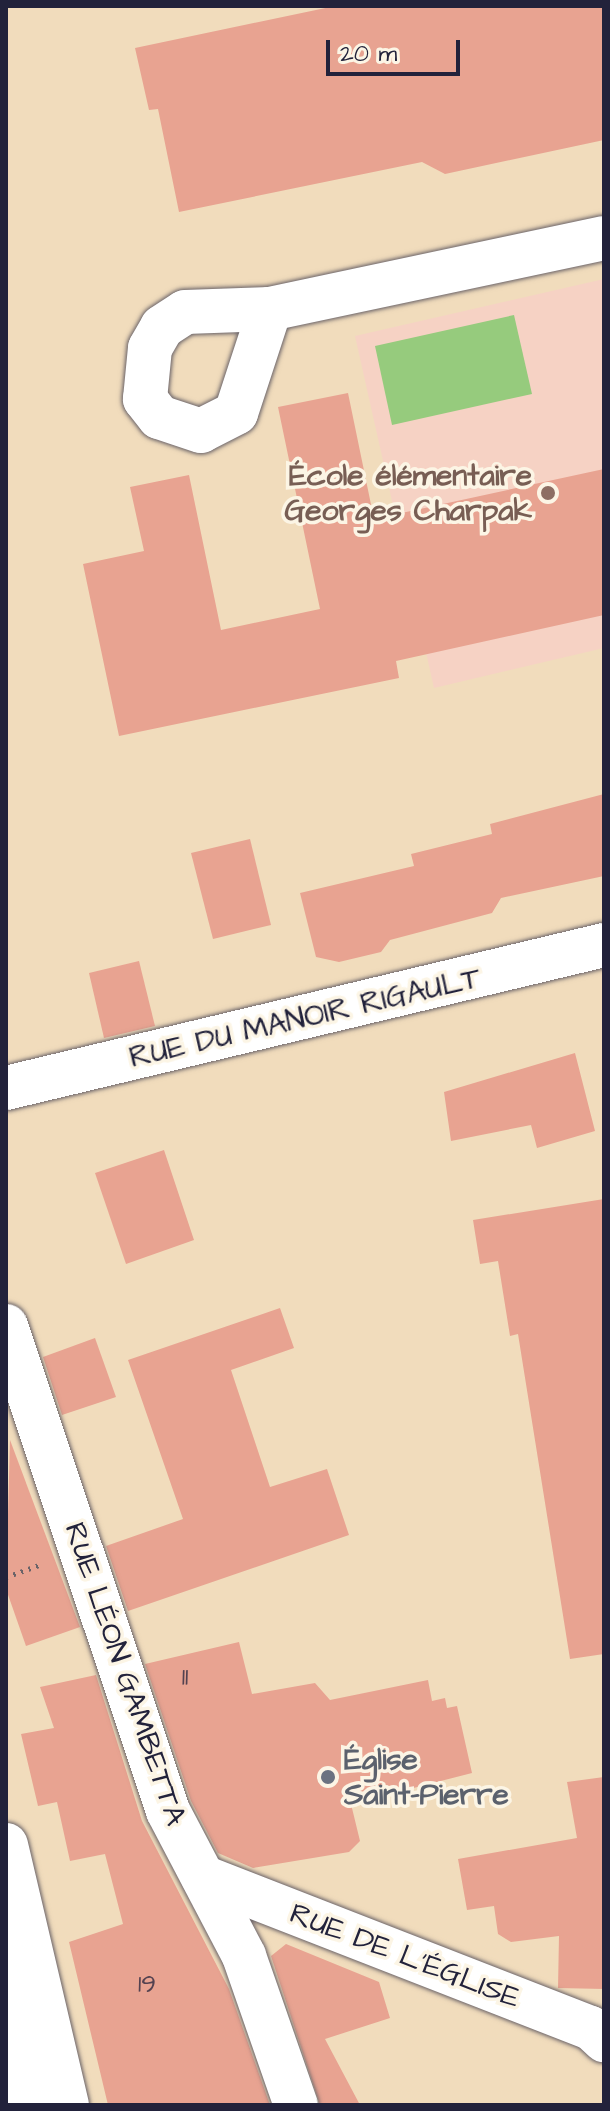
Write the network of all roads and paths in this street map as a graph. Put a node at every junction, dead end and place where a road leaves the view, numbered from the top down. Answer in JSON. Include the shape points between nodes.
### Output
{"nodes":[{"id":1,"x":604,"y":238,"type":"edge"},
{"id":2,"x":270,"y":309,"type":"dead end"},
{"id":3,"x":604,"y":945,"type":"edge"},
{"id":4,"x":6,"y":1088,"type":"edge"},
{"id":5,"x":6,"y":1326,"type":"edge"},
{"id":6,"x":6,"y":1845,"type":"edge"},
{"id":7,"x":203,"y":1877,"type":"junction"},
{"id":8,"x":6,"y":1949,"type":"edge"},
{"id":9,"x":600,"y":2030,"type":"edge"},
{"id":10,"x":6,"y":2056,"type":"edge"},
{"id":11,"x":18,"y":2105,"type":"edge"},
{"id":12,"x":43,"y":2105,"type":"edge"},
{"id":13,"x":67,"y":2105,"type":"edge"},
{"id":14,"x":296,"y":2105,"type":"edge"}],
"edges":[{"from":1,"to":2,"type":"street"},
{"from":3,"to":4,"type":"street","name":"RUE DU MANOIR RIGAULT"},
{"from":5,"to":7,"type":"street","name":"RUE LÉON GAMBETTA","via":[[168,1811]]},
{"from":6,"to":13,"type":"street"},
{"from":7,"to":9,"type":"street","name":"RUE DE L'ÉGLISE"},
{"from":7,"to":14,"type":"street","name":"RUE LÉON GAMBETTA","via":[[244,1956]]},
{"from":8,"to":12,"type":"street"},
{"from":10,"to":11,"type":"street"}]}
